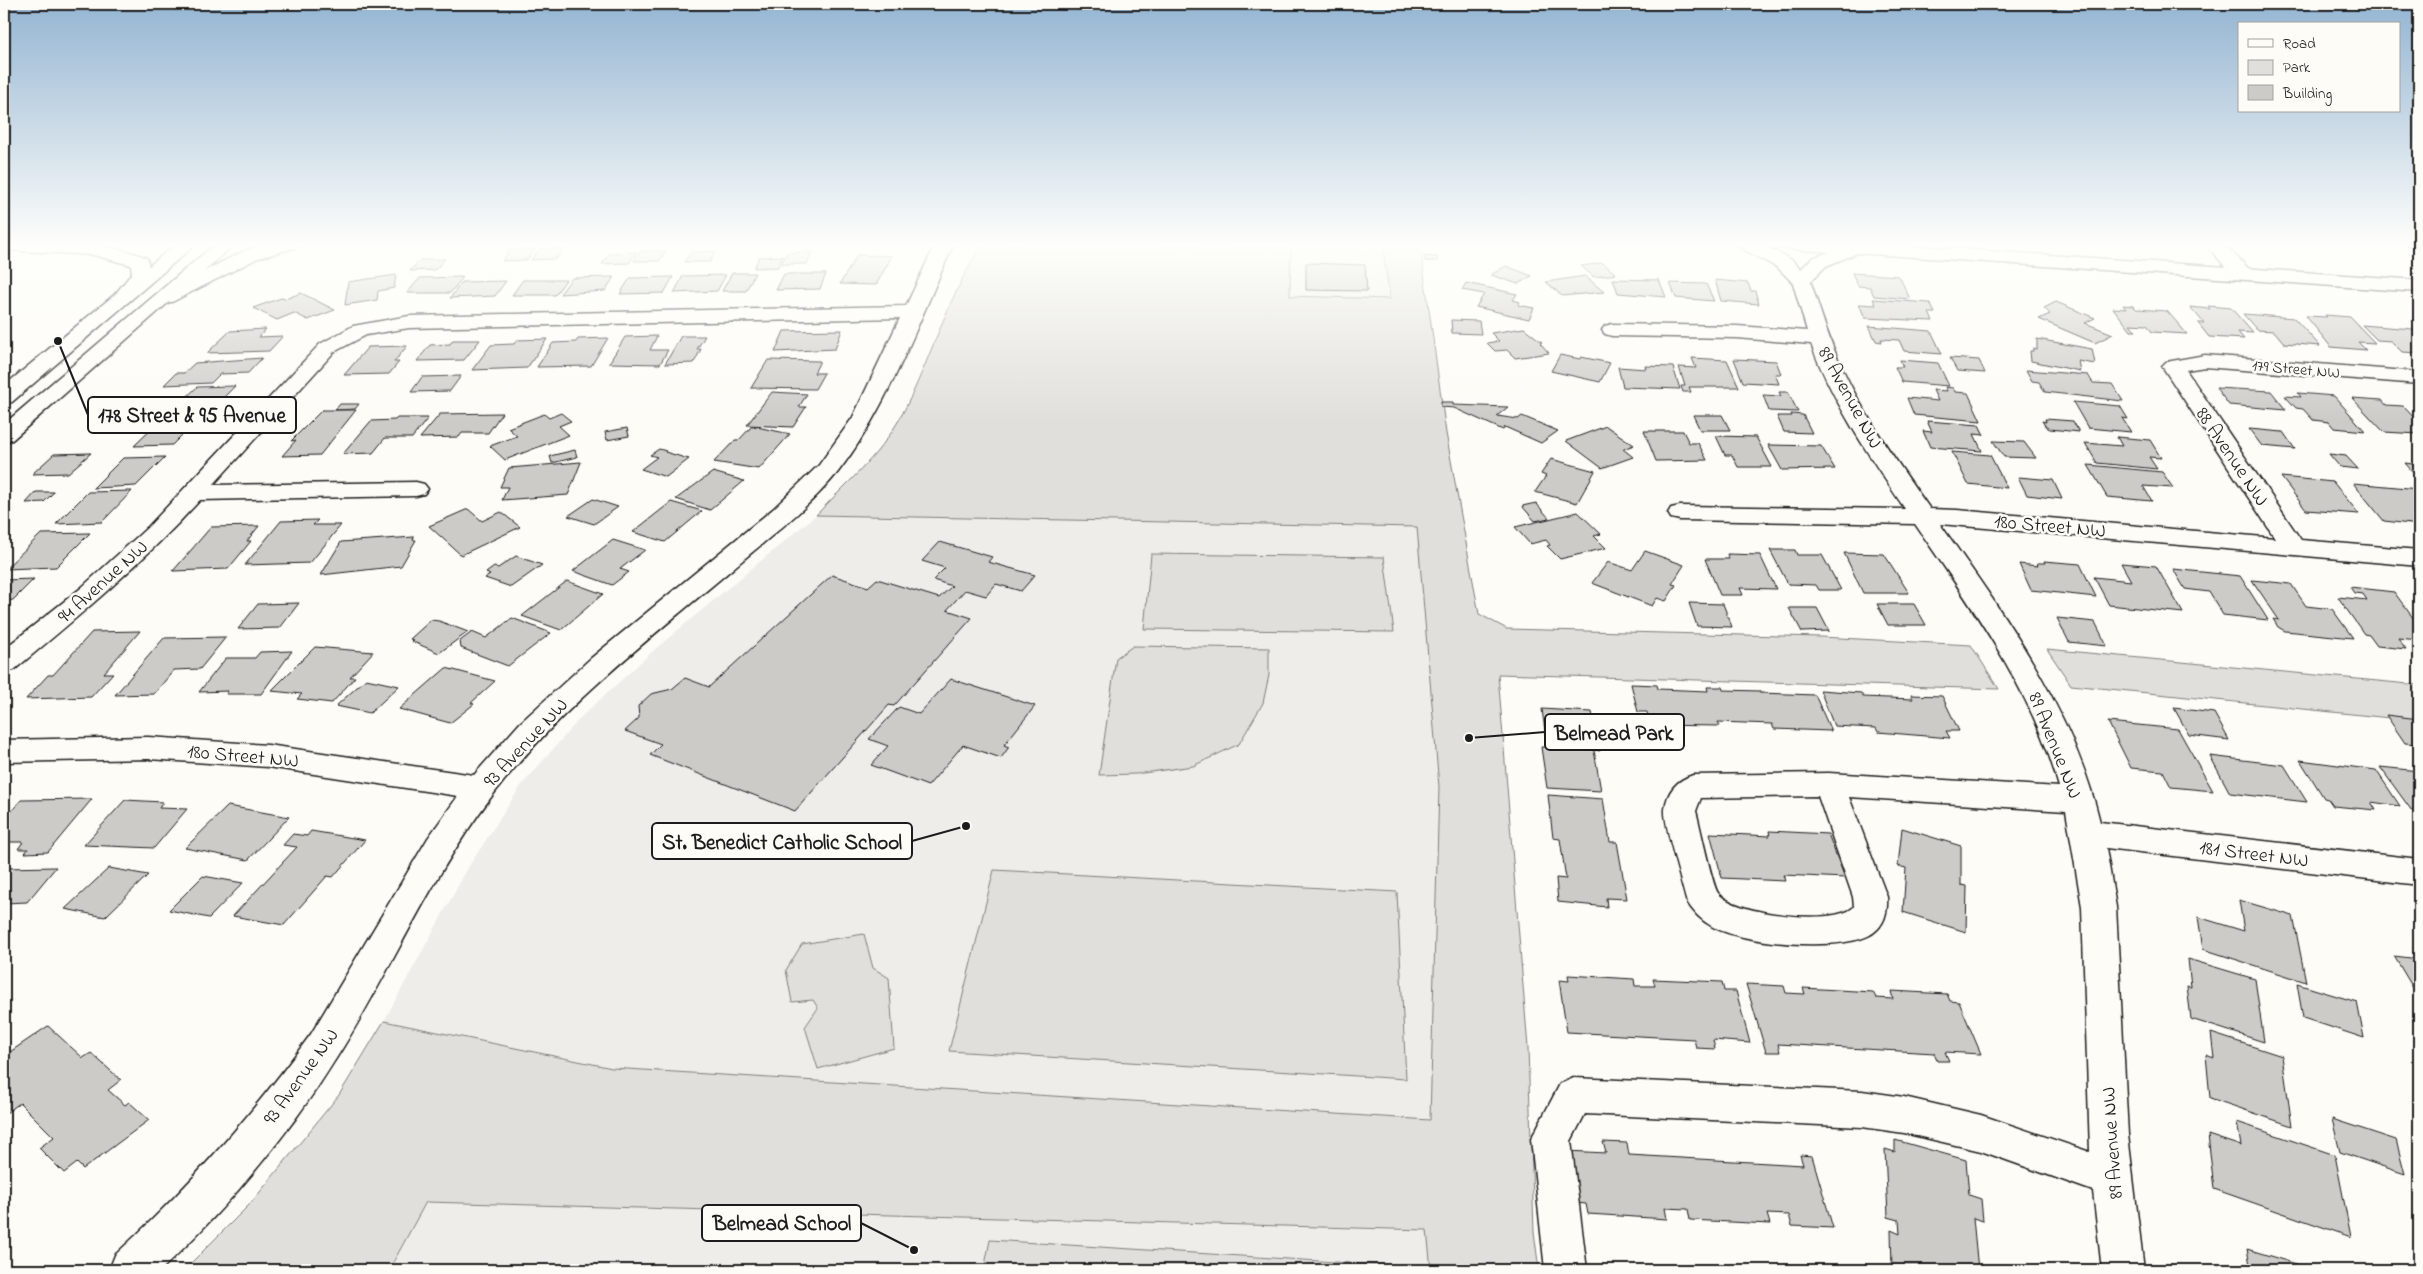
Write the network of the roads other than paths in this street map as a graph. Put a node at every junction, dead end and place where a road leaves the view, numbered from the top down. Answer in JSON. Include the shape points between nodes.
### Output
{"nodes":[{"id":1,"x":117,"y":302,"type":"edge"},
{"id":2,"x":159,"y":302,"type":"edge"},
{"id":3,"x":917,"y":302,"type":"edge"},
{"id":4,"x":1808,"y":302,"type":"edge"},
{"id":5,"x":912,"y":312,"type":"junction"},
{"id":6,"x":1612,"y":330,"type":"dead end"},
{"id":7,"x":1819,"y":338,"type":"junction"},
{"id":8,"x":2173,"y":366,"type":"joint"},
{"id":9,"x":2419,"y":378,"type":"edge"},
{"id":10,"x":4,"y":397,"type":"edge"},
{"id":11,"x":4,"y":435,"type":"edge"},
{"id":12,"x":416,"y":489,"type":"dead end"},
{"id":13,"x":194,"y":493,"type":"junction"},
{"id":14,"x":1680,"y":513,"type":"dead end"},
{"id":15,"x":1924,"y":516,"type":"junction"},
{"id":16,"x":2293,"y":546,"type":"junction"},
{"id":17,"x":2419,"y":558,"type":"edge"},
{"id":18,"x":4,"y":663,"type":"edge"},
{"id":19,"x":4,"y":751,"type":"edge"},
{"id":20,"x":1828,"y":784,"type":"junction"},
{"id":21,"x":481,"y":788,"type":"junction"},
{"id":22,"x":2079,"y":800,"type":"junction"},
{"id":23,"x":2088,"y":833,"type":"junction"},
{"id":24,"x":2419,"y":872,"type":"edge"},
{"id":25,"x":2112,"y":1179,"type":"junction"},
{"id":26,"x":130,"y":1270,"type":"edge"},
{"id":27,"x":1566,"y":1270,"type":"edge"},
{"id":28,"x":2122,"y":1270,"type":"edge"}],
"edges":[{"from":1,"to":10,"type":"street"},
{"from":2,"to":11,"type":"street"},
{"from":3,"to":5,"type":"street","name":"93 Avenue NW"},
{"from":4,"to":7,"type":"street","name":"89 Avenue NW"},
{"from":5,"to":13,"type":"street","name":"94 Avenue NW","via":[[409,322],[360,330],[327,348]]},
{"from":5,"to":21,"type":"street","name":"93 Avenue NW","via":[[864,417],[827,470],[782,514],[567,696],[531,730]]},
{"from":6,"to":7,"type":"street","via":[[1737,332]]},
{"from":7,"to":15,"type":"street","name":"89 Avenue NW","via":[[1852,406]]},
{"from":8,"to":9,"type":"street","name":"179 Street NW","via":[[2205,361]]},
{"from":8,"to":16,"type":"street","name":"88 Avenue NW"},
{"from":12,"to":13,"type":"street"},
{"from":13,"to":18,"type":"street","name":"94 Avenue NW","via":[[122,566]]},
{"from":14,"to":15,"type":"street","name":"180 Street NW"},
{"from":15,"to":16,"type":"street","name":"180 Street NW"},
{"from":15,"to":22,"type":"street","name":"89 Avenue NW","via":[[2024,669],[2049,719]]},
{"from":16,"to":17,"type":"street","name":"180 Street NW"},
{"from":19,"to":21,"type":"street","name":"180 Street NW","via":[[148,748],[268,756]]},
{"from":20,"to":20,"type":"street","via":[[1870,896],[1871,912],[1858,925],[1830,931],[1760,926],[1726,917],[1703,900],[1680,811],[1682,796],[1694,787]]},
{"from":20,"to":22,"type":"street"},
{"from":21,"to":26,"type":"street","name":"93 Avenue NW","via":[[439,847],[304,1076],[240,1155]]},
{"from":22,"to":23,"type":"street","name":"89 Avenue NW"},
{"from":23,"to":24,"type":"street","name":"181 Street NW"},
{"from":23,"to":25,"type":"street","name":"89 Avenue NW","via":[[2099,907]]},
{"from":25,"to":27,"type":"street","via":[[1981,1133],[1862,1109],[1574,1096],[1551,1139]]},
{"from":25,"to":28,"type":"street","name":"89 Avenue NW"}]}
